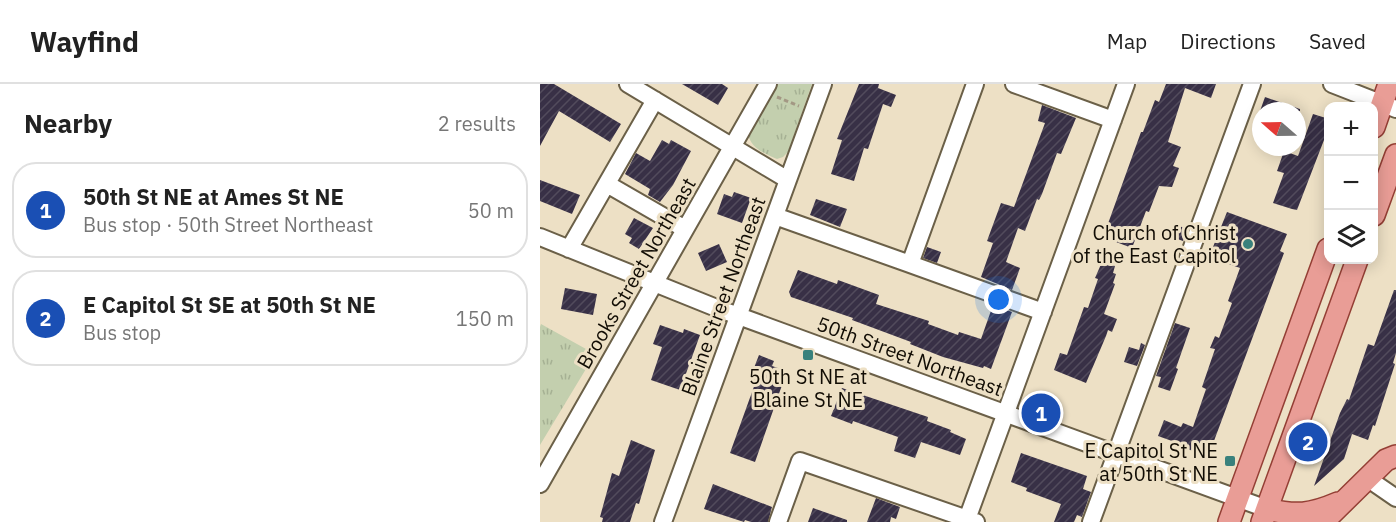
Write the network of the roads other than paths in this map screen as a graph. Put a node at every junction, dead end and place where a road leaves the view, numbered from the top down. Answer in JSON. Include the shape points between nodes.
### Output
{"nodes":[{"id":1,"x":628,"y":84,"type":"edge"},
{"id":2,"x":823,"y":84,"type":"edge"},
{"id":3,"x":975,"y":84,"type":"edge"},
{"id":4,"x":1014,"y":84,"type":"edge"},
{"id":5,"x":1126,"y":84,"type":"edge"},
{"id":6,"x":1251,"y":84,"type":"edge"},
{"id":7,"x":1332,"y":84,"type":"edge"},
{"id":8,"x":770,"y":89,"type":"edge"},
{"id":9,"x":1389,"y":99,"type":"edge"},
{"id":10,"x":655,"y":100,"type":"junction"},
{"id":11,"x":1113,"y":120,"type":"junction"},
{"id":12,"x":1378,"y":120,"type":"edge"},
{"id":13,"x":732,"y":146,"type":"junction"},
{"id":14,"x":1396,"y":155,"type":"edge"},
{"id":15,"x":788,"y":180,"type":"junction"},
{"id":16,"x":607,"y":184,"type":"junction"},
{"id":17,"x":1376,"y":210,"type":"edge"},
{"id":18,"x":775,"y":216,"type":"junction"},
{"id":19,"x":685,"y":229,"type":"junction"},
{"id":20,"x":540,"y":237,"type":"edge"},
{"id":21,"x":569,"y":249,"type":"junction"},
{"id":22,"x":1324,"y":263,"type":"edge"},
{"id":23,"x":910,"y":264,"type":"junction"},
{"id":24,"x":1356,"y":264,"type":"edge"},
{"id":25,"x":654,"y":284,"type":"junction"},
{"id":26,"x":1043,"y":312,"type":"junction"},
{"id":27,"x":738,"y":316,"type":"junction"},
{"id":28,"x":1006,"y":414,"type":"junction"},
{"id":29,"x":1115,"y":453,"type":"junction"},
{"id":30,"x":1396,"y":456,"type":"edge"},
{"id":31,"x":1396,"y":467,"type":"edge"},
{"id":32,"x":1373,"y":482,"type":"junction"},
{"id":33,"x":540,"y":484,"type":"edge"},
{"id":34,"x":1238,"y":497,"type":"junction"},
{"id":35,"x":1396,"y":498,"type":"edge"},
{"id":36,"x":1346,"y":499,"type":"junction"},
{"id":37,"x":1265,"y":515,"type":"edge"},
{"id":38,"x":970,"y":521,"type":"edge"},
{"id":39,"x":664,"y":522,"type":"edge"},
{"id":40,"x":778,"y":522,"type":"edge"},
{"id":41,"x":1091,"y":522,"type":"edge"},
{"id":42,"x":1228,"y":522,"type":"edge"},
{"id":43,"x":1323,"y":522,"type":"edge"},
{"id":44,"x":1341,"y":522,"type":"edge"}],
"edges":[{"from":1,"to":10,"type":"street"},
{"from":2,"to":15,"type":"street","name":"Blaine Street Northeast"},
{"from":3,"to":23,"type":"street"},
{"from":4,"to":11,"type":"street"},
{"from":5,"to":11,"type":"street"},
{"from":6,"to":29,"type":"street"},
{"from":7,"to":9,"type":"street"},
{"from":8,"to":13,"type":"street","name":"Brooks Street Northeast"},
{"from":9,"to":12,"type":"main road"},
{"from":10,"to":13,"type":"street"},
{"from":10,"to":16,"type":"street"},
{"from":11,"to":26,"type":"street"},
{"from":13,"to":15,"type":"street"},
{"from":13,"to":19,"type":"street","name":"Brooks Street Northeast"},
{"from":14,"to":17,"type":"main road"},
{"from":15,"to":18,"type":"street","name":"Blaine Street Northeast"},
{"from":16,"to":19,"type":"street"},
{"from":16,"to":21,"type":"street"},
{"from":18,"to":23,"type":"street"},
{"from":18,"to":27,"type":"street","name":"Blaine Street Northeast"},
{"from":19,"to":25,"type":"street","name":"Brooks Street Northeast"},
{"from":20,"to":21,"type":"street","name":"50th Street Northeast"},
{"from":21,"to":25,"type":"street","name":"50th Street Northeast"},
{"from":22,"to":34,"type":"main road"},
{"from":23,"to":26,"type":"street"},
{"from":24,"to":37,"type":"main road"},
{"from":25,"to":27,"type":"street","name":"50th Street Northeast"},
{"from":25,"to":33,"type":"street","name":"Brooks Street Northeast"},
{"from":26,"to":28,"type":"street"},
{"from":27,"to":28,"type":"street","name":"50th Street Northeast"},
{"from":27,"to":39,"type":"street","name":"Blaine Street Northeast"},
{"from":28,"to":29,"type":"street","name":"50th Street Northeast"},
{"from":28,"to":38,"type":"street"},
{"from":29,"to":34,"type":"street","name":"50th Street Northeast"},
{"from":29,"to":41,"type":"street"},
{"from":30,"to":32,"type":"main road","via":[[1386,460]]},
{"from":31,"to":32,"type":"main road"},
{"from":32,"to":35,"type":"street"},
{"from":32,"to":36,"type":"main road"},
{"from":32,"to":44,"type":"main road"},
{"from":34,"to":37,"type":"street","name":"50th Street Northeast"},
{"from":34,"to":42,"type":"main road"},
{"from":36,"to":37,"type":"main road","via":[[1310,514]]},
{"from":36,"to":43,"type":"main road"},
{"from":38,"to":40,"type":"street","via":[[800,461]]}]}
